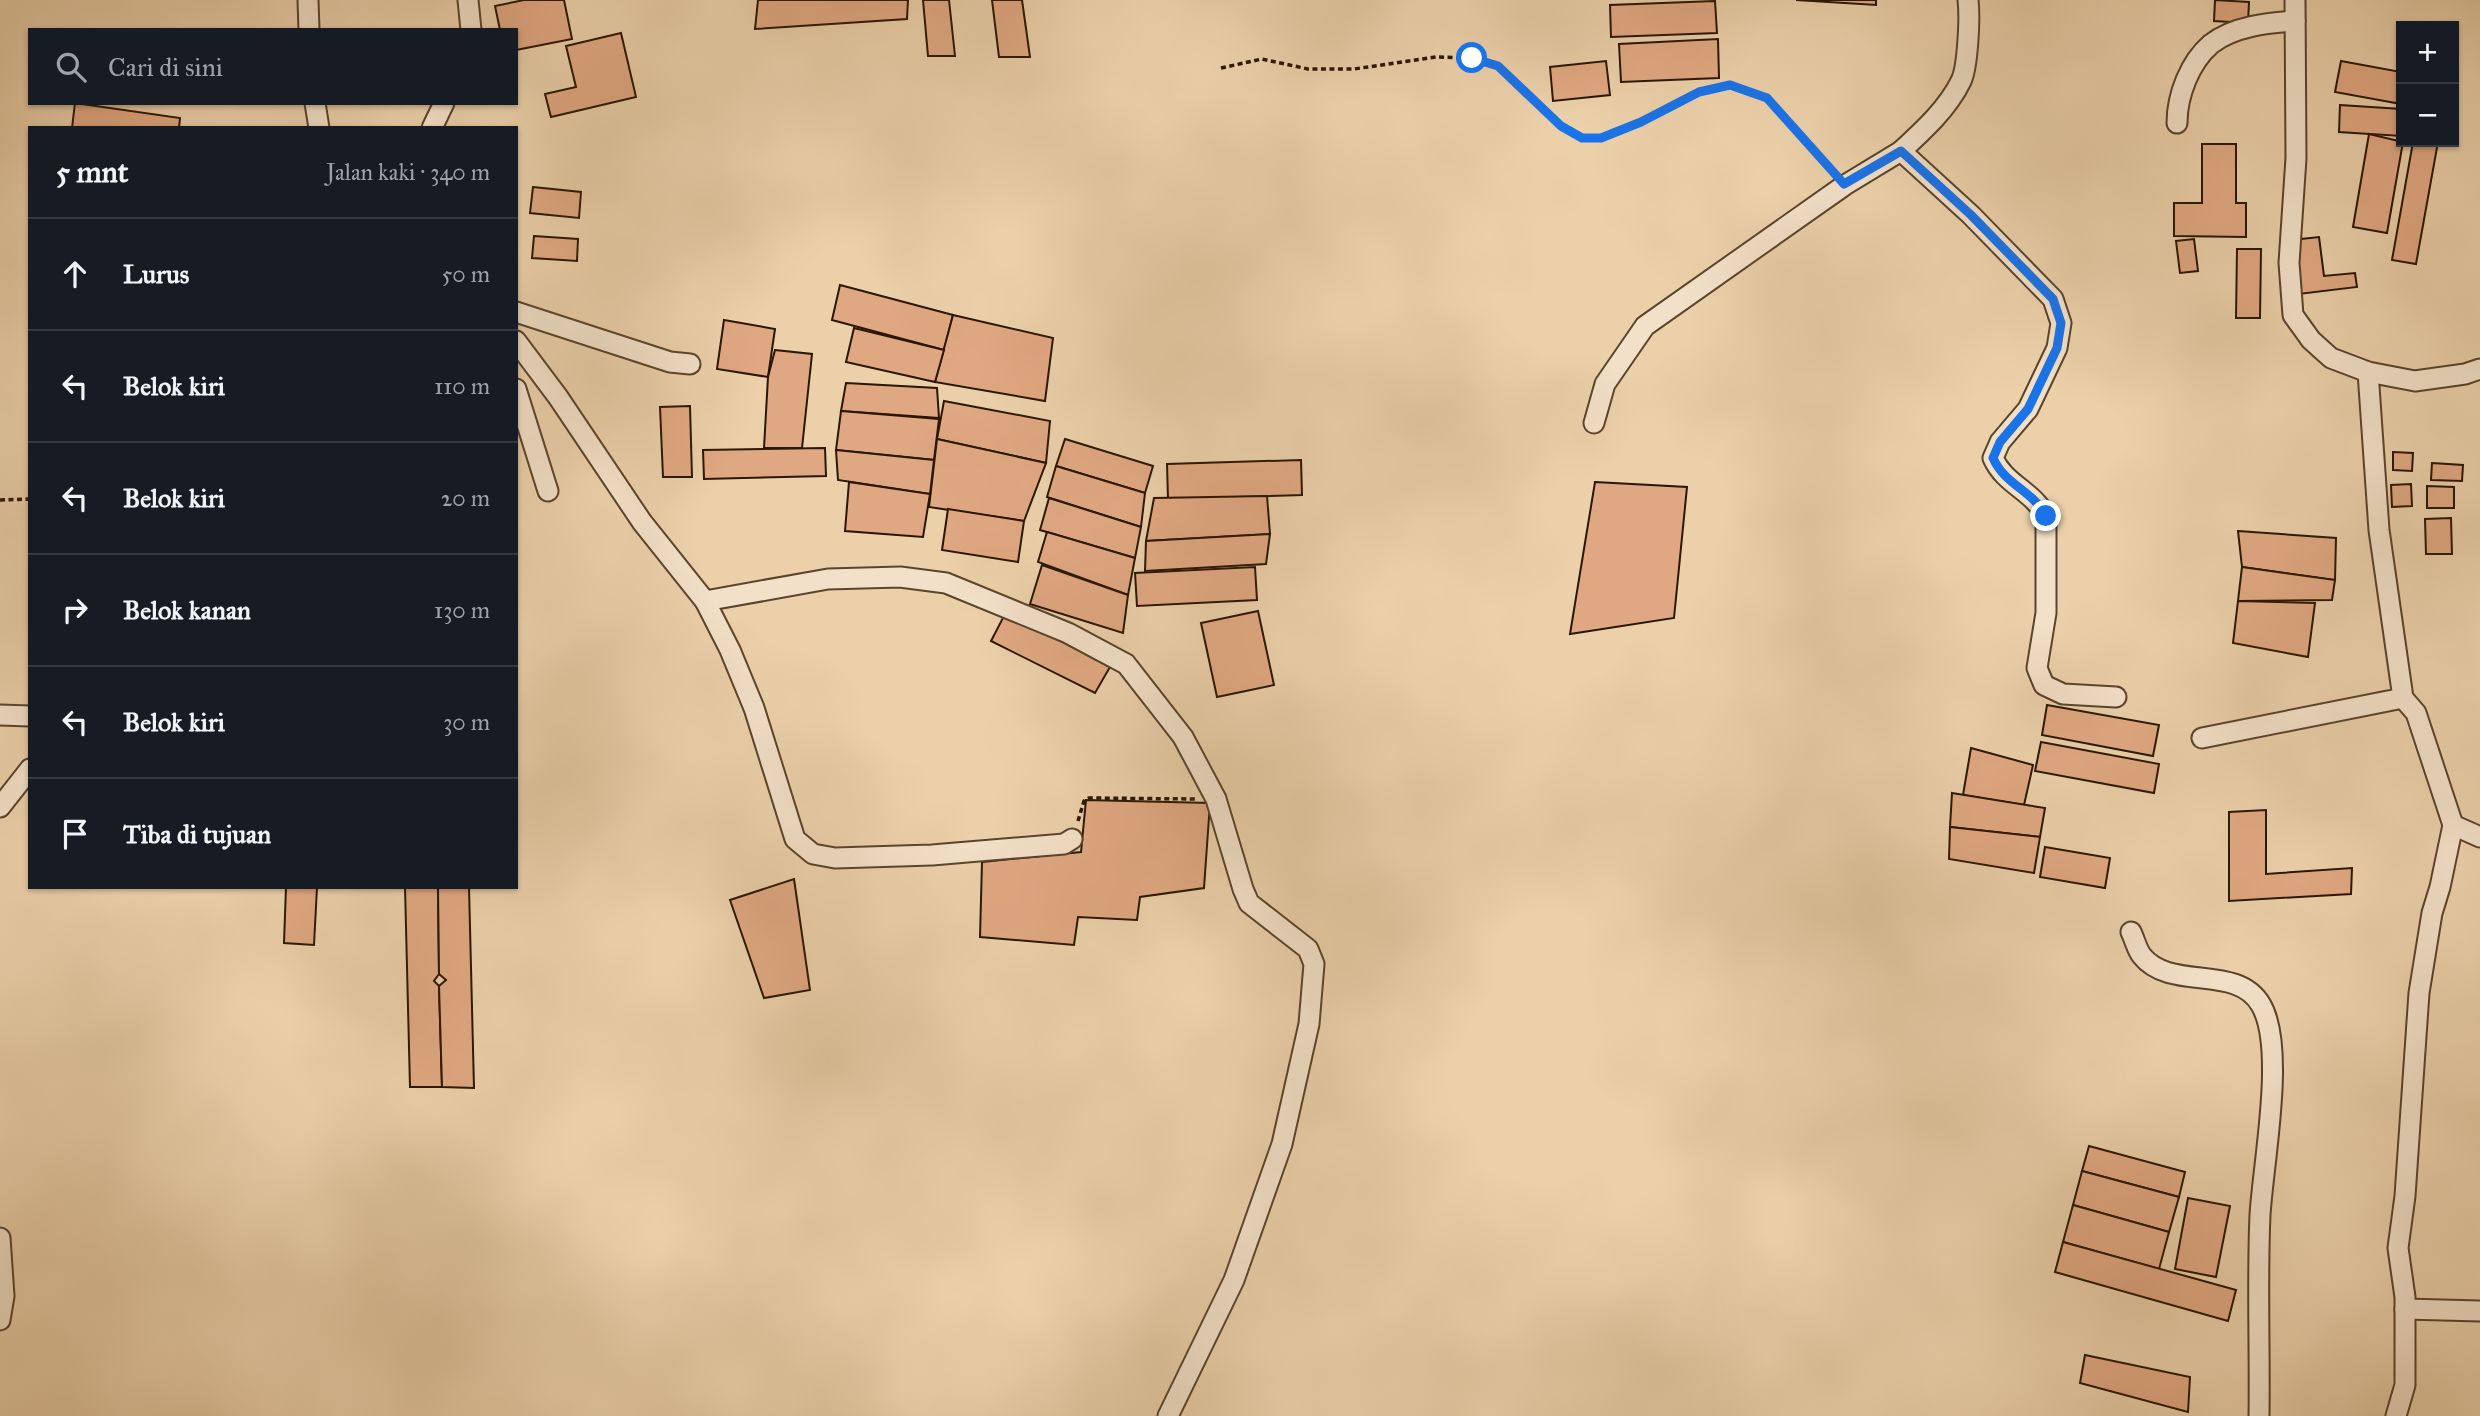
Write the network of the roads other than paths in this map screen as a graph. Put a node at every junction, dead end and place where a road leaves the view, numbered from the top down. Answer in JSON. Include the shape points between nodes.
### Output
{"nodes":[{"id":1,"x":308,"y":0,"type":"edge"},
{"id":2,"x":468,"y":0,"type":"edge"},
{"id":3,"x":1968,"y":0,"type":"edge"},
{"id":4,"x":2295,"y":0,"type":"edge"},
{"id":5,"x":2295,"y":21,"type":"junction"},
{"id":6,"x":309,"y":28,"type":"edge"},
{"id":7,"x":471,"y":28,"type":"edge"},
{"id":8,"x":316,"y":105,"type":"edge"},
{"id":9,"x":443,"y":105,"type":"edge"},
{"id":10,"x":2177,"y":123,"type":"dead end"},
{"id":11,"x":319,"y":126,"type":"edge"},
{"id":12,"x":433,"y":126,"type":"edge"},
{"id":13,"x":1901,"y":151,"type":"junction"},
{"id":14,"x":518,"y":313,"type":"edge"},
{"id":15,"x":518,"y":344,"type":"edge"},
{"id":16,"x":690,"y":364,"type":"dead end"},
{"id":17,"x":2480,"y":369,"type":"edge"},
{"id":18,"x":2368,"y":372,"type":"junction"},
{"id":19,"x":518,"y":395,"type":"edge"},
{"id":20,"x":1594,"y":423,"type":"dead end"},
{"id":21,"x":548,"y":491,"type":"dead end"},
{"id":22,"x":705,"y":601,"type":"junction"},
{"id":23,"x":2116,"y":697,"type":"dead end"},
{"id":24,"x":2403,"y":698,"type":"junction"},
{"id":25,"x":0,"y":715,"type":"edge"},
{"id":26,"x":28,"y":716,"type":"edge"},
{"id":27,"x":2202,"y":738,"type":"dead end"},
{"id":28,"x":28,"y":772,"type":"edge"},
{"id":29,"x":0,"y":807,"type":"edge"},
{"id":30,"x":2453,"y":825,"type":"junction"},
{"id":31,"x":2480,"y":837,"type":"edge"},
{"id":32,"x":1072,"y":839,"type":"road end"},
{"id":33,"x":2131,"y":932,"type":"dead end"},
{"id":34,"x":0,"y":1238,"type":"edge"},
{"id":35,"x":2405,"y":1309,"type":"junction"},
{"id":36,"x":2480,"y":1311,"type":"edge"},
{"id":37,"x":0,"y":1320,"type":"edge"},
{"id":38,"x":1168,"y":1416,"type":"edge"},
{"id":39,"x":2259,"y":1416,"type":"edge"},
{"id":40,"x":2396,"y":1416,"type":"edge"}],
"edges":[{"from":1,"to":6,"type":"street"},
{"from":2,"to":7,"type":"street"},
{"from":3,"to":13,"type":"street","via":[[1963,79],[1945,106]]},
{"from":4,"to":5,"type":"street"},
{"from":5,"to":10,"type":"street","via":[[2254,26],[2212,44],[2185,81]]},
{"from":5,"to":18,"type":"street","via":[[2296,158],[2288,263],[2293,315],[2331,358]]},
{"from":8,"to":11,"type":"street"},
{"from":9,"to":12,"type":"street"},
{"from":13,"to":20,"type":"street","via":[[1844,184],[1646,326],[1605,384]]},
{"from":13,"to":23,"type":"street","via":[[2053,299],[2061,323],[2057,348],[2028,409],[2000,442],[1993,458],[1999,472],[2039,502],[2046,516],[2046,613],[2037,668],[2044,685],[2063,694]]},
{"from":14,"to":16,"type":"street"},
{"from":15,"to":22,"type":"street","via":[[642,522]]},
{"from":17,"to":18,"type":"street","via":[[2415,381]]},
{"from":18,"to":24,"type":"street","via":[[2379,530]]},
{"from":19,"to":21,"type":"street"},
{"from":22,"to":32,"type":"street","via":[[754,708],[795,839],[813,854],[835,858],[932,855],[1064,844]]},
{"from":22,"to":38,"type":"street","via":[[828,579],[900,577],[946,583],[1068,633],[1126,664],[1183,737],[1216,799],[1249,903],[1308,949],[1314,964],[1309,1024],[1282,1144],[1234,1280]]},
{"from":24,"to":27,"type":"street"},
{"from":24,"to":30,"type":"street","via":[[2416,713]]},
{"from":25,"to":26,"type":"street"},
{"from":28,"to":29,"type":"street"},
{"from":30,"to":31,"type":"street"},
{"from":30,"to":35,"type":"street","via":[[2431,913],[2419,993],[2398,1248]]},
{"from":33,"to":39,"type":"street","via":[[2142,956],[2162,971],[2239,987],[2261,1004],[2267,1021],[2273,1072],[2260,1215]]},
{"from":34,"to":37,"type":"street","via":[[4,1296]]},
{"from":35,"to":36,"type":"street"},
{"from":35,"to":40,"type":"street","via":[[2406,1385]]}]}
